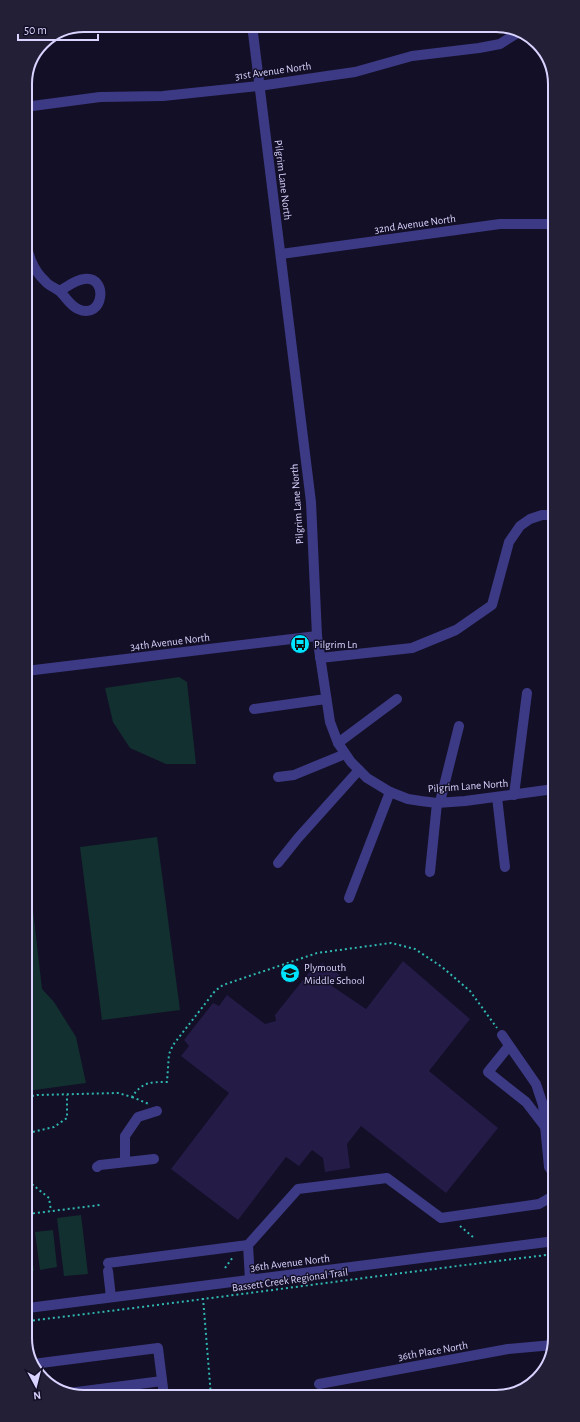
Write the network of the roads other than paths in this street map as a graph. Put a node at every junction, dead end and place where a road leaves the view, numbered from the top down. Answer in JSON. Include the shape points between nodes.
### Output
{"nodes":[{"id":1,"x":253,"y":32,"type":"edge"},
{"id":2,"x":514,"y":35,"type":"edge"},
{"id":3,"x":259,"y":86,"type":"junction"},
{"id":4,"x":32,"y":106,"type":"edge"},
{"id":5,"x":548,"y":224,"type":"edge"},
{"id":6,"x":281,"y":254,"type":"junction"},
{"id":7,"x":32,"y":264,"type":"edge"},
{"id":8,"x":59,"y":291,"type":"dead end"},
{"id":9,"x":548,"y":515,"type":"edge"},
{"id":10,"x":317,"y":636,"type":"junction"},
{"id":11,"x":320,"y":658,"type":"junction"},
{"id":12,"x":32,"y":670,"type":"edge"},
{"id":13,"x":527,"y":693,"type":"dead end"},
{"id":14,"x":326,"y":699,"type":"junction"},
{"id":15,"x":397,"y":699,"type":"dead end"},
{"id":16,"x":254,"y":709,"type":"dead end"},
{"id":17,"x":458,"y":726,"type":"dead end"},
{"id":18,"x":338,"y":743,"type":"junction"},
{"id":19,"x":345,"y":754,"type":"junction"},
{"id":20,"x":359,"y":770,"type":"junction"},
{"id":21,"x":278,"y":777,"type":"dead end"},
{"id":22,"x":548,"y":790,"type":"edge"},
{"id":23,"x":390,"y":792,"type":"junction"},
{"id":24,"x":514,"y":795,"type":"junction"},
{"id":25,"x":497,"y":797,"type":"junction"},
{"id":26,"x":439,"y":802,"type":"junction"},
{"id":27,"x":278,"y":863,"type":"dead end"},
{"id":28,"x":505,"y":868,"type":"dead end"},
{"id":29,"x":430,"y":872,"type":"dead end"},
{"id":30,"x":349,"y":898,"type":"dead end"},
{"id":31,"x":502,"y":1035,"type":"road end"},
{"id":32,"x":509,"y":1046,"type":"junction"},
{"id":33,"x":157,"y":1111,"type":"road end"},
{"id":34,"x":546,"y":1128,"type":"junction"},
{"id":35,"x":548,"y":1154,"type":"edge"},
{"id":36,"x":154,"y":1159,"type":"dead end"},
{"id":37,"x":125,"y":1162,"type":"junction"},
{"id":38,"x":97,"y":1167,"type":"dead end"},
{"id":39,"x":548,"y":1199,"type":"edge"},
{"id":40,"x":548,"y":1242,"type":"edge"},
{"id":41,"x":244,"y":1246,"type":"junction"},
{"id":42,"x":250,"y":1280,"type":"junction"},
{"id":43,"x":111,"y":1297,"type":"junction"},
{"id":44,"x":32,"y":1307,"type":"edge"},
{"id":45,"x":547,"y":1346,"type":"edge"},
{"id":46,"x":39,"y":1363,"type":"edge"},
{"id":47,"x":162,"y":1382,"type":"junction"},
{"id":48,"x":319,"y":1384,"type":"dead end"},
{"id":49,"x":94,"y":1390,"type":"edge"},
{"id":50,"x":163,"y":1390,"type":"edge"}],
"edges":[{"from":1,"to":3,"type":"street","name":"Pilgrim Lane North"},
{"from":2,"to":3,"type":"street","name":"31st Avenue North","via":[[500,44],[412,56],[355,72]]},
{"from":3,"to":4,"type":"street","name":"31st Avenue North","via":[[163,96],[100,97]]},
{"from":3,"to":6,"type":"street","name":"Pilgrim Lane North"},
{"from":5,"to":6,"type":"street","name":"32nd Avenue North","via":[[500,224]]},
{"from":6,"to":10,"type":"street","name":"Pilgrim Lane North","via":[[310,502]]},
{"from":7,"to":8,"type":"street","via":[[46,282]]},
{"from":9,"to":11,"type":"street","via":[[530,518],[520,526],[509,542],[492,605],[456,630],[412,648]]},
{"from":10,"to":11,"type":"street","name":"Pilgrim Lane North"},
{"from":10,"to":12,"type":"street","name":"34th Avenue North"},
{"from":11,"to":14,"type":"street","name":"Pilgrim Lane North"},
{"from":13,"to":24,"type":"street"},
{"from":14,"to":16,"type":"street"},
{"from":14,"to":18,"type":"street","name":"Pilgrim Lane North","via":[[330,722]]},
{"from":15,"to":18,"type":"street"},
{"from":17,"to":26,"type":"street"},
{"from":18,"to":19,"type":"street","name":"Pilgrim Lane North"},
{"from":19,"to":20,"type":"street","name":"Pilgrim Lane North"},
{"from":19,"to":21,"type":"street","via":[[294,775]]},
{"from":20,"to":23,"type":"street","name":"Pilgrim Lane North"},
{"from":20,"to":27,"type":"street"},
{"from":22,"to":24,"type":"street","name":"Pilgrim Lane North"},
{"from":23,"to":26,"type":"street","name":"Pilgrim Lane North","via":[[421,802]]},
{"from":23,"to":30,"type":"street"},
{"from":24,"to":25,"type":"street","name":"Pilgrim Lane North"},
{"from":25,"to":26,"type":"street","name":"Pilgrim Lane North"},
{"from":25,"to":28,"type":"street"},
{"from":26,"to":29,"type":"street"},
{"from":31,"to":32,"type":"street"},
{"from":32,"to":34,"type":"street","via":[[536,1084],[543,1105]]},
{"from":32,"to":34,"type":"street","via":[[488,1072],[526,1102]]},
{"from":33,"to":37,"type":"street","via":[[138,1117],[125,1136]]},
{"from":34,"to":35,"type":"street"},
{"from":36,"to":37,"type":"street"},
{"from":37,"to":38,"type":"street"},
{"from":39,"to":41,"type":"street","via":[[539,1204],[442,1218],[387,1178],[298,1189]]},
{"from":40,"to":42,"type":"street","name":"36th Avenue North"},
{"from":41,"to":42,"type":"street"},
{"from":41,"to":43,"type":"street","via":[[138,1259],[108,1267]]},
{"from":42,"to":43,"type":"street","name":"36th Avenue North"},
{"from":43,"to":44,"type":"street","name":"36th Avenue North"},
{"from":45,"to":48,"type":"street","name":"36th Place North","via":[[508,1349]]},
{"from":46,"to":47,"type":"street","via":[[158,1348]]},
{"from":47,"to":49,"type":"street"},
{"from":47,"to":50,"type":"street"}]}
